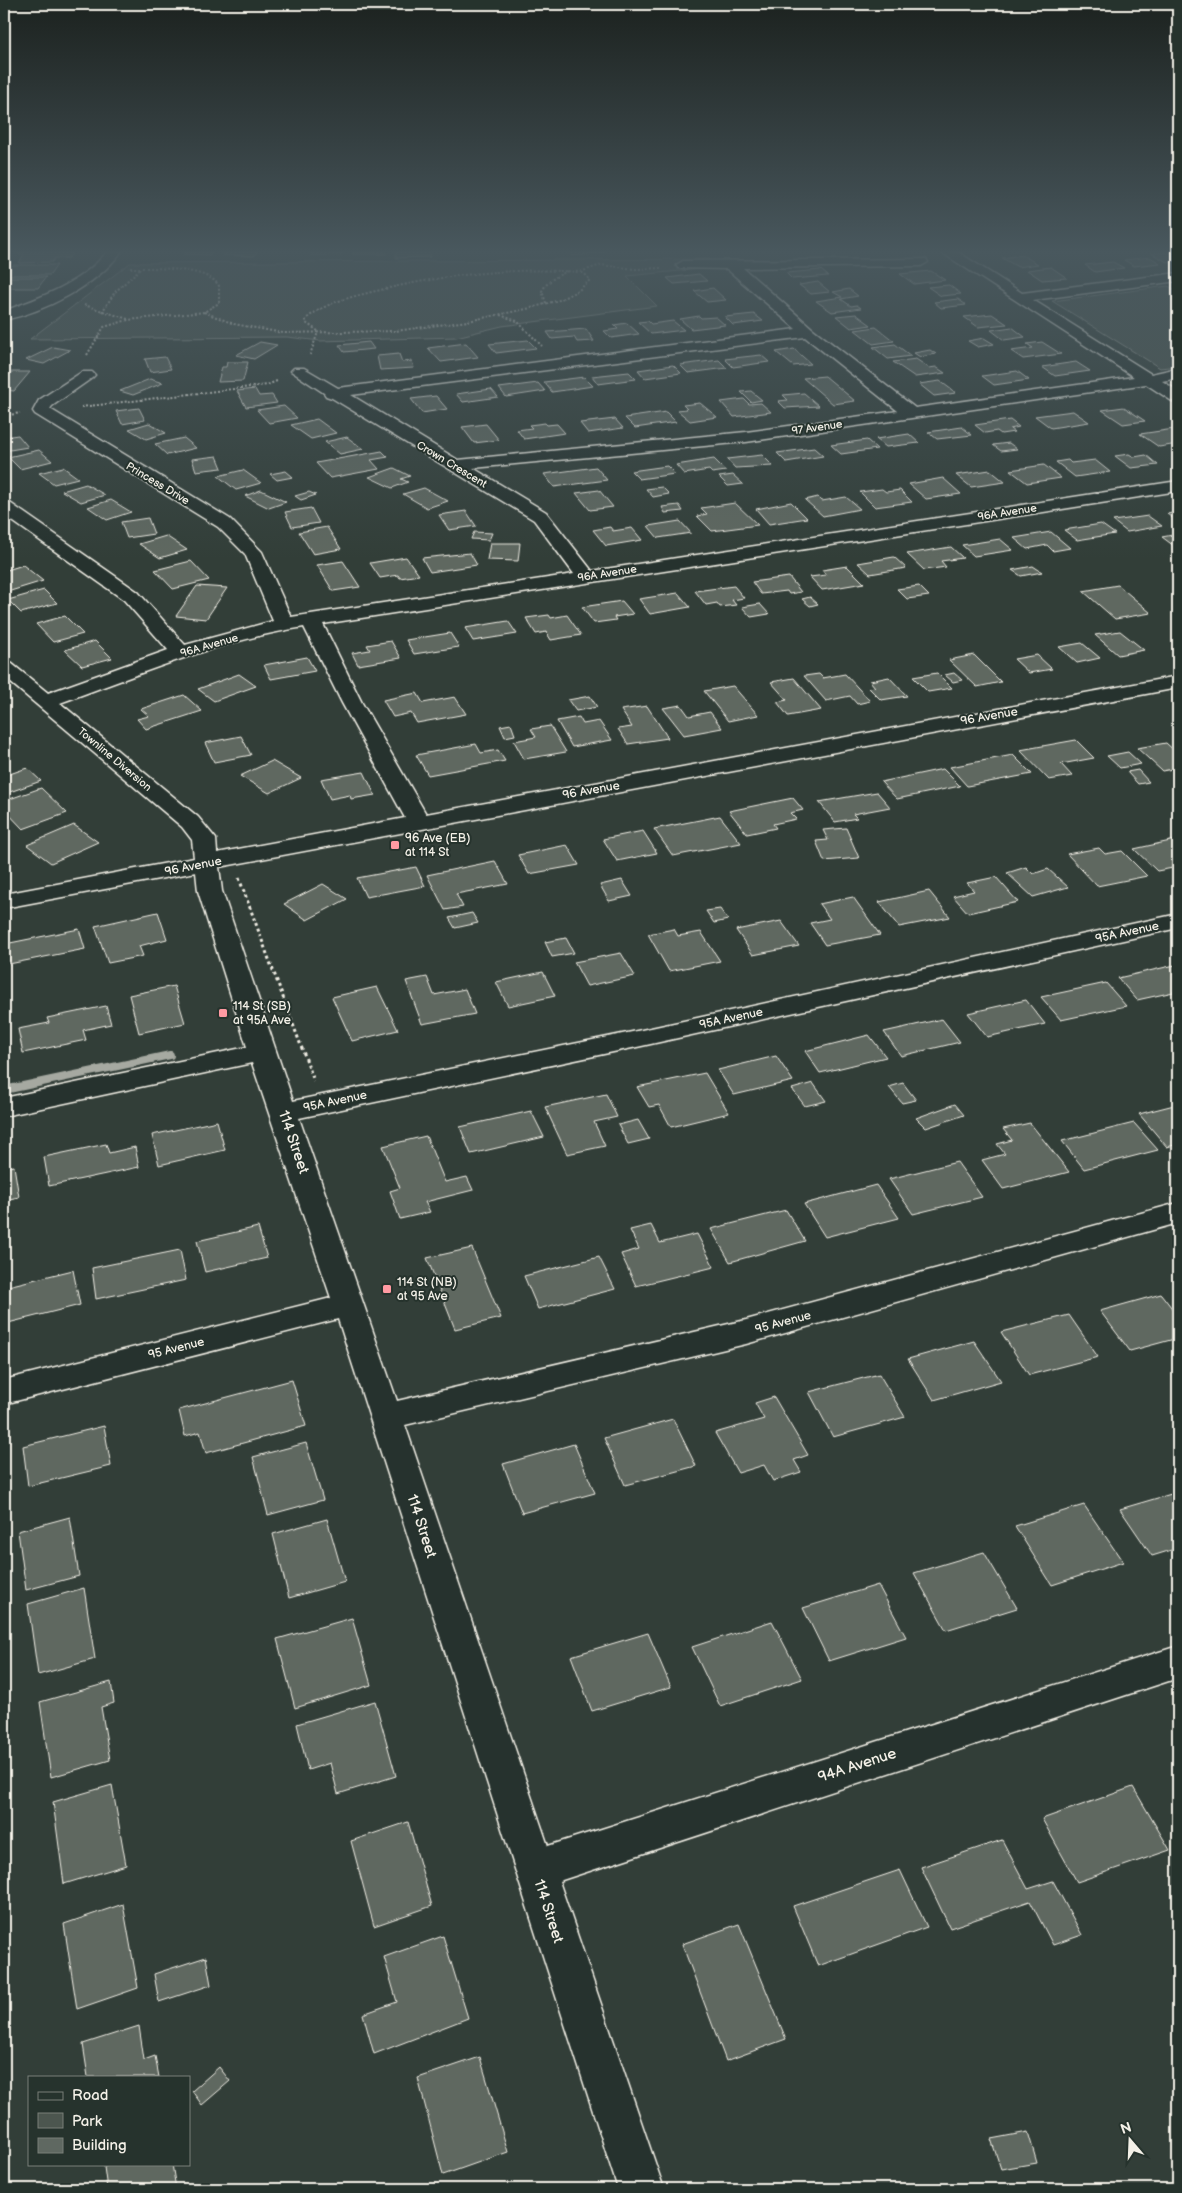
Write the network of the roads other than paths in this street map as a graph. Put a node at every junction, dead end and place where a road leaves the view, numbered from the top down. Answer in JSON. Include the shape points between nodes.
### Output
{"nodes":[{"id":1,"x":634,"y":354,"type":"edge"},
{"id":2,"x":836,"y":354,"type":"edge"},
{"id":3,"x":1110,"y":354,"type":"edge"},
{"id":4,"x":304,"y":365,"type":"road end"},
{"id":5,"x":84,"y":369,"type":"road end"},
{"id":6,"x":1178,"y":373,"type":"edge"},
{"id":7,"x":1148,"y":379,"type":"junction"},
{"id":8,"x":332,"y":393,"type":"junction"},
{"id":9,"x":1178,"y":398,"type":"edge"},
{"id":10,"x":912,"y":414,"type":"junction"},
{"id":11,"x":454,"y":465,"type":"junction"},
{"id":12,"x":1178,"y":486,"type":"edge"},
{"id":13,"x":4,"y":507,"type":"edge"},
{"id":14,"x":586,"y":576,"type":"junction"},
{"id":15,"x":311,"y":620,"type":"junction"},
{"id":16,"x":284,"y":624,"type":"junction"},
{"id":17,"x":181,"y":652,"type":"junction"},
{"id":18,"x":4,"y":667,"type":"edge"},
{"id":19,"x":1178,"y":682,"type":"edge"},
{"id":20,"x":46,"y":702,"type":"junction"},
{"id":21,"x":419,"y":822,"type":"junction"},
{"id":22,"x":222,"y":868,"type":"junction"},
{"id":23,"x":8,"y":896,"type":"edge"},
{"id":24,"x":1178,"y":921,"type":"edge"},
{"id":25,"x":262,"y":1052,"type":"junction"},
{"id":26,"x":4,"y":1107,"type":"edge"},
{"id":27,"x":284,"y":1112,"type":"junction"},
{"id":28,"x":1178,"y":1214,"type":"edge"},
{"id":29,"x":349,"y":1305,"type":"junction"},
{"id":30,"x":4,"y":1392,"type":"edge"},
{"id":31,"x":386,"y":1417,"type":"junction"},
{"id":32,"x":1178,"y":1662,"type":"edge"},
{"id":33,"x":535,"y":1869,"type":"junction"},
{"id":34,"x":641,"y":2189,"type":"edge"}],
"edges":[{"from":1,"to":8,"type":"street"},
{"from":2,"to":10,"type":"street"},
{"from":3,"to":7,"type":"street"},
{"from":4,"to":8,"type":"street","name":"Crown Crescent"},
{"from":5,"to":16,"type":"street","name":"Princess Drive","via":[[45,403],[42,411],[224,523],[253,552]]},
{"from":6,"to":7,"type":"street","name":"97 Avenue"},
{"from":7,"to":9,"type":"street"},
{"from":7,"to":10,"type":"street","name":"97 Avenue"},
{"from":8,"to":11,"type":"street","name":"Crown Crescent"},
{"from":10,"to":11,"type":"street","name":"97 Avenue","via":[[746,437]]},
{"from":11,"to":14,"type":"street","name":"Crown Crescent","via":[[540,516]]},
{"from":12,"to":14,"type":"street","name":"96A Avenue"},
{"from":13,"to":17,"type":"street","via":[[131,596]]},
{"from":14,"to":15,"type":"street","name":"96A Avenue"},
{"from":15,"to":16,"type":"street","name":"96A Avenue"},
{"from":15,"to":21,"type":"street","via":[[352,703]]},
{"from":16,"to":17,"type":"street","name":"96A Avenue"},
{"from":17,"to":20,"type":"street","name":"96A Avenue"},
{"from":18,"to":20,"type":"street","name":"Townline Diversion"},
{"from":19,"to":21,"type":"street","name":"96 Avenue"},
{"from":20,"to":22,"type":"street","name":"Townline Diversion","via":[[190,822]]},
{"from":21,"to":22,"type":"street","name":"96 Avenue"},
{"from":22,"to":23,"type":"street","name":"96 Avenue"},
{"from":22,"to":25,"type":"street","name":"114 Street","via":[[210,891]]},
{"from":24,"to":27,"type":"street","name":"95A Avenue"},
{"from":25,"to":26,"type":"street"},
{"from":25,"to":27,"type":"street","name":"114 Street"},
{"from":27,"to":29,"type":"street","name":"114 Street"},
{"from":28,"to":31,"type":"street","name":"95 Avenue","via":[[746,1332]]},
{"from":29,"to":30,"type":"street","name":"95 Avenue"},
{"from":29,"to":31,"type":"street","name":"114 Street"},
{"from":31,"to":33,"type":"street","name":"114 Street"},
{"from":32,"to":33,"type":"street","name":"94A Avenue"},
{"from":33,"to":34,"type":"street","name":"114 Street"}]}
